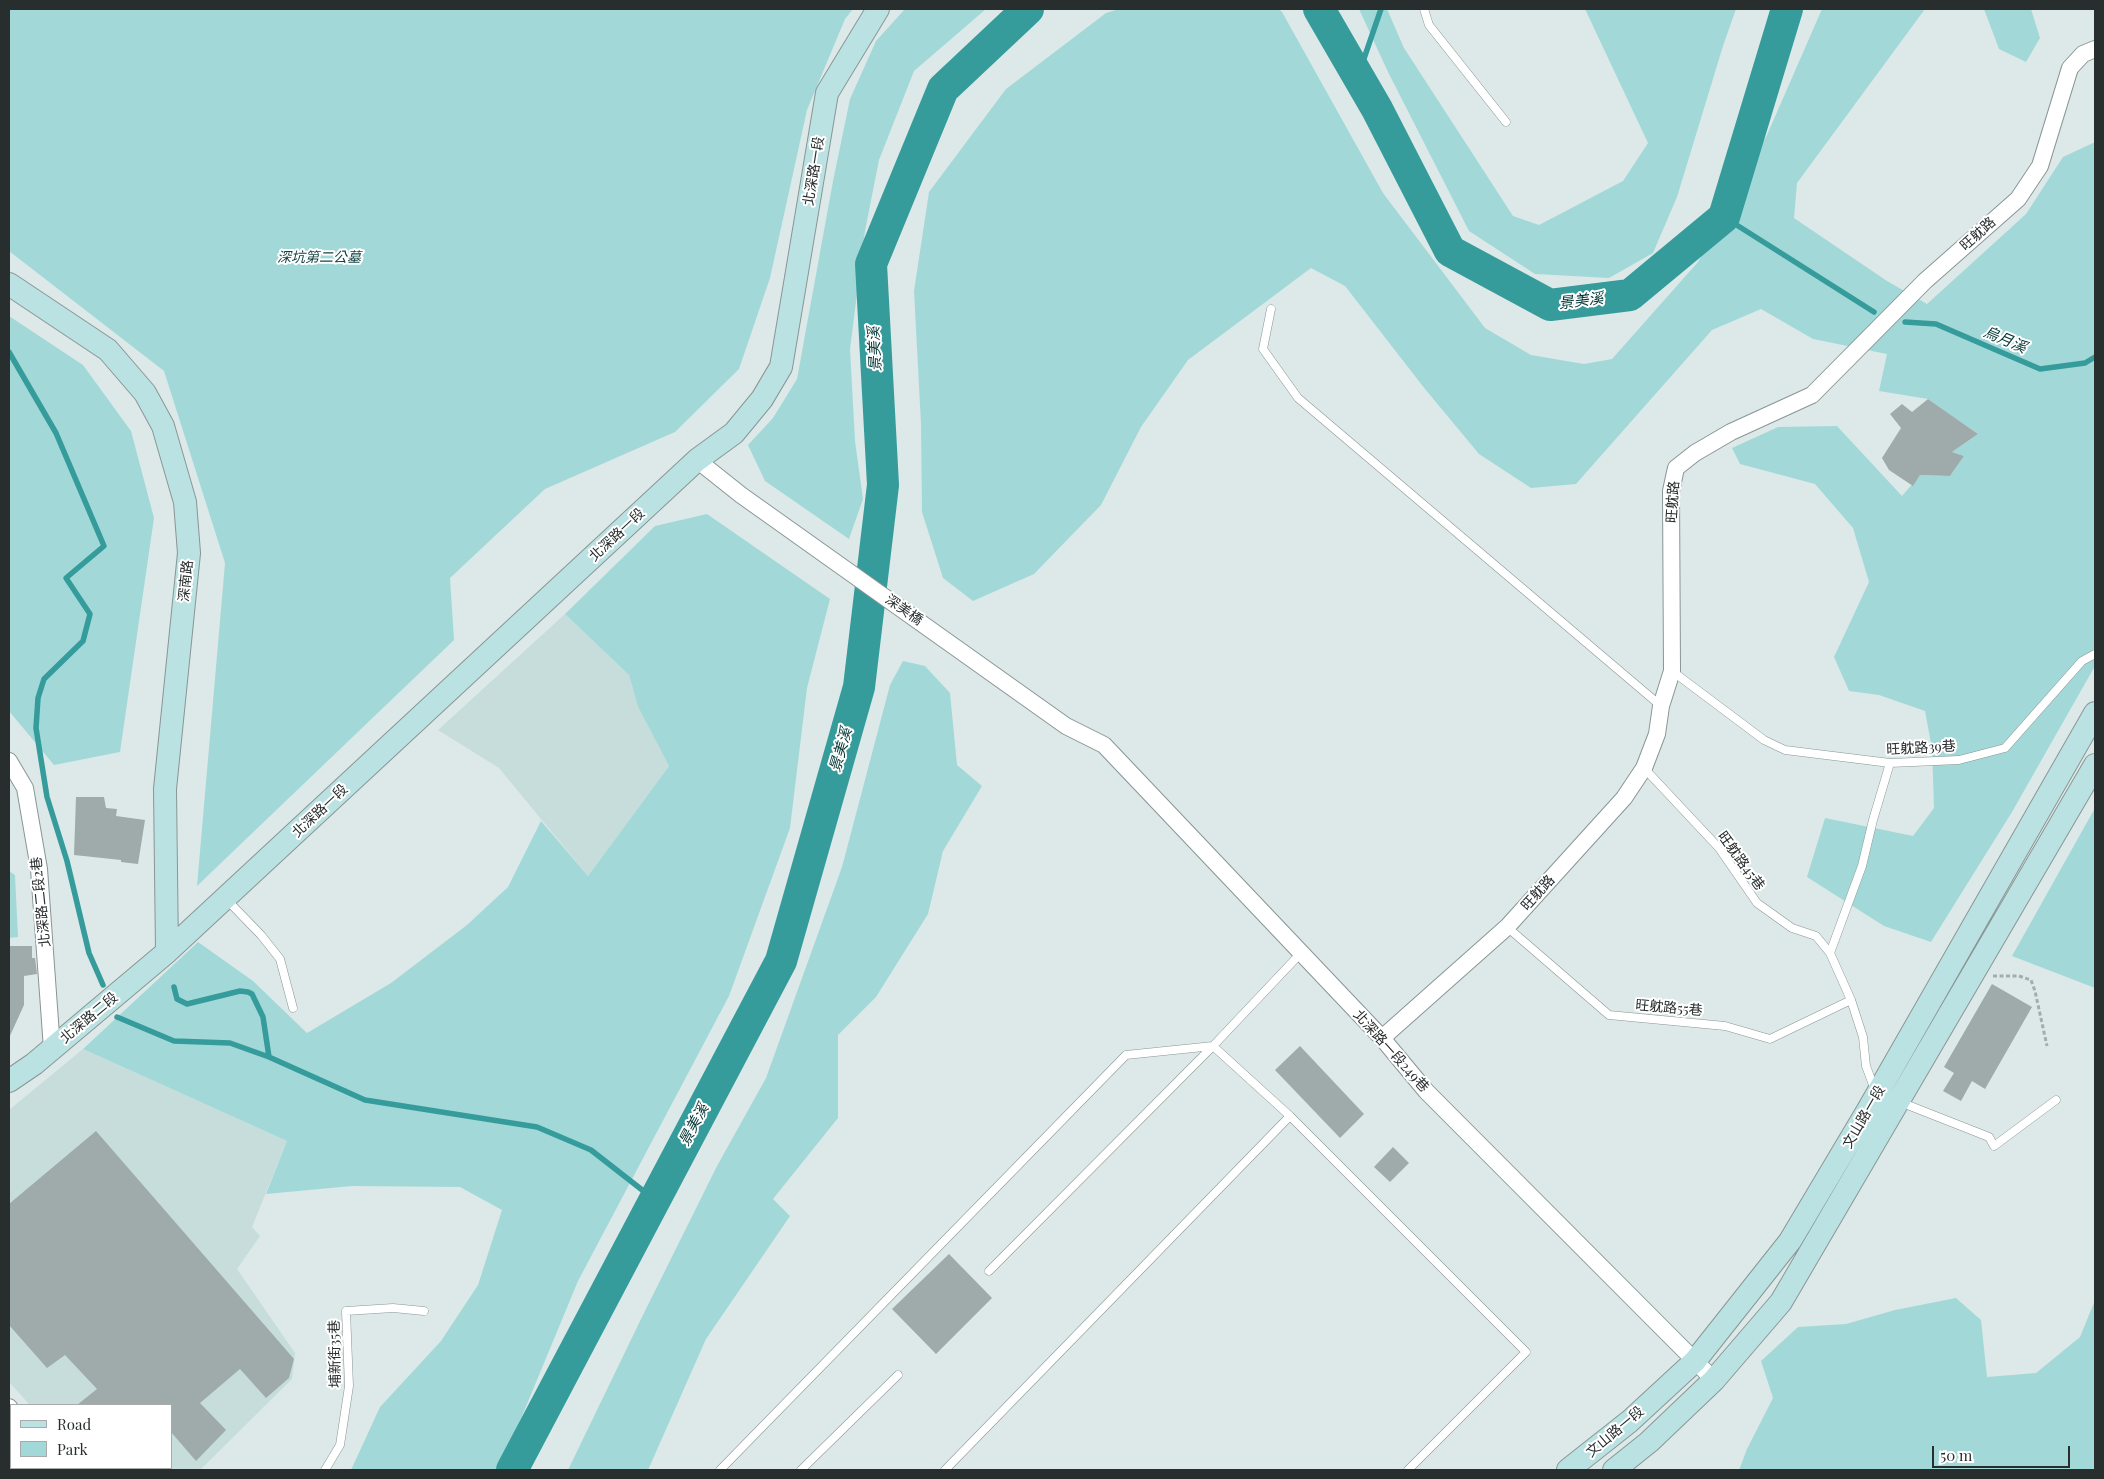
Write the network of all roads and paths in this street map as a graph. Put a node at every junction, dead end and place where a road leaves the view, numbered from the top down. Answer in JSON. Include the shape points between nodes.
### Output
{"nodes":[{"id":1,"x":878,"y":9,"type":"edge"},
{"id":2,"x":1424,"y":9,"type":"edge"},
{"id":3,"x":2095,"y":49,"type":"edge"},
{"id":4,"x":1506,"y":122,"type":"dead end"},
{"id":5,"x":9,"y":284,"type":"edge"},
{"id":6,"x":1271,"y":308,"type":"dead end"},
{"id":7,"x":698,"y":460,"type":"junction"},
{"id":8,"x":2095,"y":654,"type":"edge"},
{"id":9,"x":1672,"y":671,"type":"junction"},
{"id":10,"x":1661,"y":706,"type":"junction"},
{"id":11,"x":2095,"y":712,"type":"edge"},
{"id":12,"x":1066,"y":726,"type":"joint"},
{"id":13,"x":9,"y":761,"type":"edge"},
{"id":14,"x":1890,"y":763,"type":"junction"},
{"id":15,"x":2095,"y":765,"type":"edge"},
{"id":16,"x":1644,"y":768,"type":"junction"},
{"id":17,"x":226,"y":898,"type":"junction"},
{"id":18,"x":1507,"y":926,"type":"junction"},
{"id":19,"x":167,"y":952,"type":"junction"},
{"id":20,"x":1300,"y":954,"type":"junction"},
{"id":21,"x":1830,"y":954,"type":"junction"},
{"id":22,"x":1974,"y":974,"type":"junction"},
{"id":23,"x":1851,"y":1000,"type":"junction"},
{"id":24,"x":292,"y":1008,"type":"dead end"},
{"id":25,"x":1382,"y":1038,"type":"junction"},
{"id":26,"x":1213,"y":1046,"type":"junction"},
{"id":27,"x":2047,"y":1046,"type":"dead end"},
{"id":28,"x":52,"y":1049,"type":"junction"},
{"id":29,"x":9,"y":1081,"type":"edge"},
{"id":30,"x":1877,"y":1094,"type":"junction"},
{"id":31,"x":2056,"y":1100,"type":"dead end"},
{"id":32,"x":1899,"y":1102,"type":"junction"},
{"id":33,"x":1290,"y":1116,"type":"junction"},
{"id":34,"x":988,"y":1271,"type":"dead end"},
{"id":35,"x":424,"y":1311,"type":"dead end"},
{"id":36,"x":1695,"y":1361,"type":"junction"},
{"id":37,"x":898,"y":1375,"type":"dead end"},
{"id":38,"x":1714,"y":1380,"type":"junction"},
{"id":39,"x":324,"y":1470,"type":"edge"},
{"id":40,"x":720,"y":1470,"type":"edge"},
{"id":41,"x":801,"y":1470,"type":"edge"},
{"id":42,"x":945,"y":1470,"type":"edge"},
{"id":43,"x":1408,"y":1470,"type":"edge"},
{"id":44,"x":1568,"y":1470,"type":"edge"},
{"id":45,"x":1614,"y":1470,"type":"edge"}],
"edges":[{"from":1,"to":7,"type":"main road","name":"北深路一段","via":[[826,93],[781,367],[762,398],[734,433]]},
{"from":2,"to":4,"type":"lane","via":[[1430,25]]},
{"from":3,"to":9,"type":"street","name":"旺躭路","via":[[2083,54],[2070,68],[2040,166],[2018,199],[1925,282],[1812,395],[1731,432],[1676,468],[1671,491]]},
{"from":5,"to":19,"type":"main road","name":"深南路","via":[[108,350],[145,393],[162,426],[185,502],[189,553],[165,789]]},
{"from":6,"to":10,"type":"lane","via":[[1263,349],[1298,398]]},
{"from":7,"to":12,"type":"street","name":"深美橋","via":[[741,495]]},
{"from":7,"to":17,"type":"main road","name":"北深路一段"},
{"from":8,"to":14,"type":"lane","name":"旺躭路39巷","via":[[2082,661],[2005,748],[1959,760]]},
{"from":9,"to":10,"type":"street","name":"旺躭路"},
{"from":9,"to":14,"type":"lane","name":"旺躭路39巷","via":[[1764,740],[1785,750]]},
{"from":10,"to":16,"type":"street","name":"旺躭路","via":[[1657,734]]},
{"from":11,"to":30,"type":"main road","name":"文山路一段"},
{"from":12,"to":20,"type":"street","name":"北深路一段249巷","via":[[1104,745]]},
{"from":13,"to":28,"type":"street","name":"北深路二段2巷","via":[[26,788],[39,869]]},
{"from":14,"to":21,"type":"lane","via":[[1862,866]]},
{"from":15,"to":22,"type":"main road","name":"文山路一段"},
{"from":16,"to":18,"type":"street","name":"旺躭路","via":[[1624,798]]},
{"from":16,"to":21,"type":"lane","name":"旺躭路45巷","via":[[1719,848],[1757,903],[1792,928],[1816,936]]},
{"from":17,"to":19,"type":"main road","name":"北深路一段"},
{"from":17,"to":24,"type":"lane","via":[[280,960]]},
{"from":18,"to":23,"type":"lane","name":"旺躭路55巷","via":[[1609,1015],[1725,1026],[1770,1039]]},
{"from":18,"to":25,"type":"street","name":"旺躭路"},
{"from":19,"to":28,"type":"main road","name":"北深路二段"},
{"from":20,"to":25,"type":"street","name":"北深路一段249巷"},
{"from":20,"to":26,"type":"lane"},
{"from":21,"to":23,"type":"lane","name":"旺躭路45巷"},
{"from":22,"to":27,"type":"path","via":[[2020,976],[2031,980]]},
{"from":22,"to":32,"type":"main road","name":"文山路一段"},
{"from":23,"to":30,"type":"lane","name":"旺躭路45巷","via":[[1863,1037],[1866,1066]]},
{"from":25,"to":36,"type":"street","name":"北深路一段249巷","via":[[1426,1091]]},
{"from":26,"to":33,"type":"lane"},
{"from":26,"to":34,"type":"lane"},
{"from":26,"to":40,"type":"lane","via":[[1126,1055]]},
{"from":28,"to":29,"type":"main road","name":"北深路二段"},
{"from":30,"to":36,"type":"main road","name":"文山路一段","via":[[1790,1241]]},
{"from":31,"to":32,"type":"lane","via":[[1994,1146],[1989,1137]]},
{"from":32,"to":38,"type":"main road","name":"文山路一段","via":[[1781,1302]]},
{"from":33,"to":42,"type":"lane"},
{"from":33,"to":43,"type":"lane","via":[[1526,1352]]},
{"from":35,"to":39,"type":"lane","name":"埔新街35巷","via":[[393,1308],[346,1310],[349,1386],[340,1445]]},
{"from":36,"to":38,"type":"street","name":"北深路一段249巷"},
{"from":36,"to":44,"type":"main road","name":"文山路一段","via":[[1630,1421]]},
{"from":37,"to":41,"type":"lane"},
{"from":38,"to":45,"type":"main road","name":"文山路一段","via":[[1649,1442]]}]}
